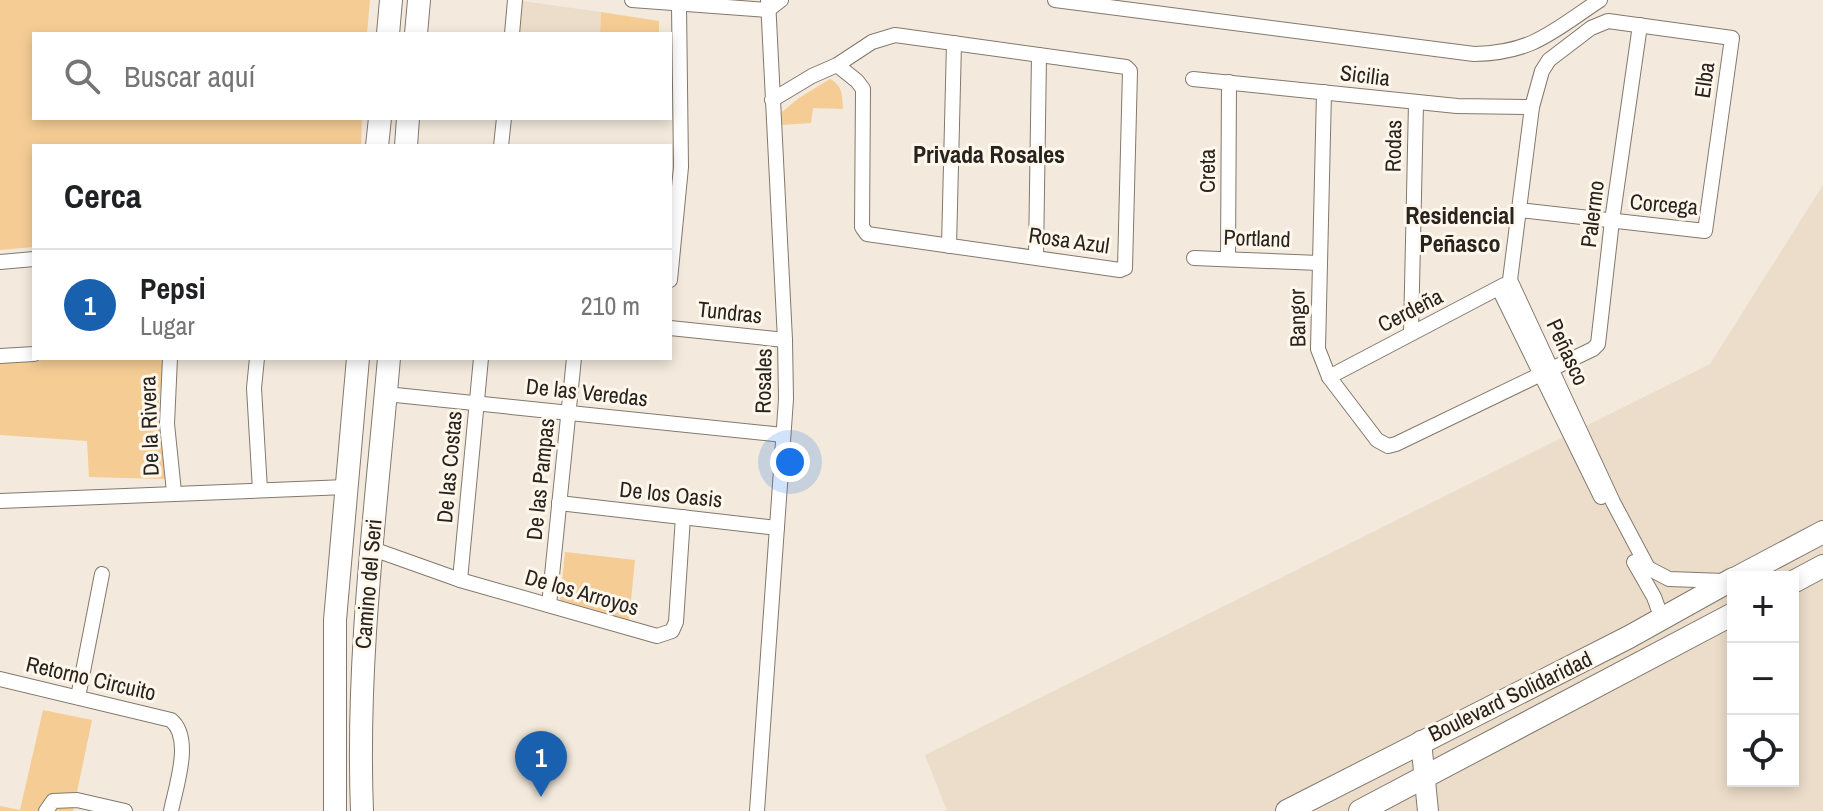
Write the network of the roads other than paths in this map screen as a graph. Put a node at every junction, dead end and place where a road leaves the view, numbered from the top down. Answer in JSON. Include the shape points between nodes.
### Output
{"nodes":[{"id":1,"x":377,"y":0,"type":"edge"},
{"id":2,"x":391,"y":0,"type":"edge"},
{"id":3,"x":419,"y":0,"type":"edge"},
{"id":4,"x":515,"y":0,"type":"edge"},
{"id":5,"x":632,"y":0,"type":"edge"},
{"id":6,"x":781,"y":0,"type":"edge"},
{"id":7,"x":1055,"y":0,"type":"edge"},
{"id":8,"x":1600,"y":0,"type":"edge"},
{"id":9,"x":679,"y":5,"type":"junction"},
{"id":10,"x":768,"y":5,"type":"edge"},
{"id":11,"x":1640,"y":25,"type":"junction"},
{"id":12,"x":375,"y":32,"type":"edge"},
{"id":13,"x":388,"y":32,"type":"edge"},
{"id":14,"x":416,"y":32,"type":"edge"},
{"id":15,"x":512,"y":32,"type":"edge"},
{"id":16,"x":954,"y":43,"type":"junction"},
{"id":17,"x":1039,"y":55,"type":"junction"},
{"id":18,"x":837,"y":65,"type":"junction"},
{"id":19,"x":1193,"y":79,"type":"dead end"},
{"id":20,"x":1229,"y":82,"type":"junction"},
{"id":21,"x":1324,"y":92,"type":"junction"},
{"id":22,"x":772,"y":100,"type":"junction"},
{"id":23,"x":1416,"y":103,"type":"junction"},
{"id":24,"x":1532,"y":107,"type":"junction"},
{"id":25,"x":675,"y":118,"type":"edge"},
{"id":26,"x":380,"y":120,"type":"edge"},
{"id":27,"x":408,"y":120,"type":"edge"},
{"id":28,"x":504,"y":120,"type":"edge"},
{"id":29,"x":377,"y":144,"type":"edge"},
{"id":30,"x":406,"y":144,"type":"edge"},
{"id":31,"x":501,"y":144,"type":"edge"},
{"id":32,"x":673,"y":210,"type":"edge"},
{"id":33,"x":1520,"y":210,"type":"junction"},
{"id":34,"x":1612,"y":221,"type":"junction"},
{"id":35,"x":1707,"y":228,"type":"joint"},
{"id":36,"x":672,"y":233,"type":"edge"},
{"id":37,"x":949,"y":246,"type":"junction"},
{"id":38,"x":1036,"y":257,"type":"junction"},
{"id":39,"x":1194,"y":258,"type":"dead end"},
{"id":40,"x":32,"y":259,"type":"edge"},
{"id":41,"x":1228,"y":259,"type":"junction"},
{"id":42,"x":0,"y":262,"type":"edge"},
{"id":43,"x":1319,"y":263,"type":"junction"},
{"id":44,"x":1505,"y":284,"type":"junction"},
{"id":45,"x":672,"y":328,"type":"edge"},
{"id":46,"x":1411,"y":333,"type":"junction"},
{"id":47,"x":785,"y":340,"type":"junction"},
{"id":48,"x":32,"y":354,"type":"edge"},
{"id":49,"x":0,"y":356,"type":"edge"},
{"id":50,"x":170,"y":360,"type":"edge"},
{"id":51,"x":257,"y":360,"type":"edge"},
{"id":52,"x":358,"y":360,"type":"edge"},
{"id":53,"x":389,"y":360,"type":"edge"},
{"id":54,"x":481,"y":360,"type":"edge"},
{"id":55,"x":574,"y":360,"type":"edge"},
{"id":56,"x":1546,"y":371,"type":"junction"},
{"id":57,"x":1329,"y":377,"type":"junction"},
{"id":58,"x":386,"y":394,"type":"junction"},
{"id":59,"x":477,"y":403,"type":"junction"},
{"id":60,"x":569,"y":412,"type":"junction"},
{"id":61,"x":783,"y":435,"type":"junction"},
{"id":62,"x":346,"y":487,"type":"junction"},
{"id":63,"x":260,"y":490,"type":"junction"},
{"id":64,"x":174,"y":492,"type":"junction"},
{"id":65,"x":0,"y":501,"type":"edge"},
{"id":66,"x":559,"y":503,"type":"junction"},
{"id":67,"x":683,"y":517,"type":"junction"},
{"id":68,"x":777,"y":528,"type":"junction"},
{"id":69,"x":1823,"y":532,"type":"edge"},
{"id":70,"x":370,"y":548,"type":"junction"},
{"id":71,"x":1645,"y":571,"type":"junction"},
{"id":72,"x":1748,"y":571,"type":"edge"},
{"id":73,"x":102,"y":574,"type":"dead end"},
{"id":74,"x":1727,"y":579,"type":"edge"},
{"id":75,"x":460,"y":580,"type":"junction"},
{"id":76,"x":1727,"y":582,"type":"edge"},
{"id":77,"x":549,"y":605,"type":"junction"},
{"id":78,"x":1727,"y":617,"type":"edge"},
{"id":79,"x":1662,"y":619,"type":"junction"},
{"id":80,"x":0,"y":679,"type":"edge"},
{"id":81,"x":78,"y":697,"type":"junction"},
{"id":82,"x":1421,"y":741,"type":"junction"},
{"id":83,"x":1426,"y":776,"type":"junction"},
{"id":84,"x":50,"y":806,"type":"edge"},
{"id":85,"x":125,"y":811,"type":"edge"},
{"id":86,"x":171,"y":811,"type":"edge"},
{"id":87,"x":335,"y":811,"type":"edge"},
{"id":88,"x":362,"y":811,"type":"edge"},
{"id":89,"x":757,"y":811,"type":"edge"},
{"id":90,"x":1287,"y":811,"type":"edge"},
{"id":91,"x":1360,"y":811,"type":"edge"},
{"id":92,"x":1428,"y":811,"type":"edge"}],
"edges":[{"from":1,"to":12,"type":"main road"},
{"from":2,"to":13,"type":"main road"},
{"from":3,"to":14,"type":"main road"},
{"from":4,"to":15,"type":"street"},
{"from":5,"to":9,"type":"street"},
{"from":6,"to":10,"type":"street"},
{"from":7,"to":8,"type":"street","via":[[1474,54],[1532,45]]},
{"from":9,"to":10,"type":"street"},
{"from":9,"to":25,"type":"street"},
{"from":10,"to":22,"type":"street","name":"Rosales"},
{"from":11,"to":24,"type":"street","name":"Elba","via":[[1600,23],[1549,60]]},
{"from":11,"to":34,"type":"street","name":"Palermo"},
{"from":11,"to":35,"type":"street","name":"Elba","via":[[1732,38]]},
{"from":16,"to":17,"type":"street"},
{"from":16,"to":18,"type":"street","via":[[895,35],[872,42]]},
{"from":16,"to":37,"type":"street"},
{"from":17,"to":38,"type":"street"},
{"from":17,"to":38,"type":"street","name":"Rosa Azul","via":[[1130,71],[1125,268]]},
{"from":18,"to":22,"type":"street"},
{"from":18,"to":37,"type":"street","name":"Rosa Azul","via":[[863,89],[862,227],[870,235]]},
{"from":19,"to":20,"type":"street","name":"Sicilia"},
{"from":20,"to":21,"type":"street","name":"Sicilia"},
{"from":20,"to":41,"type":"street","name":"Creta"},
{"from":21,"to":23,"type":"street","name":"Sicilia"},
{"from":21,"to":43,"type":"street","name":"Bangor"},
{"from":22,"to":47,"type":"street","name":"Rosales"},
{"from":23,"to":24,"type":"street","name":"Sicilia"},
{"from":23,"to":46,"type":"street","name":"Rodas"},
{"from":24,"to":33,"type":"street"},
{"from":25,"to":32,"type":"street","via":[[681,167]]},
{"from":26,"to":29,"type":"main road"},
{"from":27,"to":30,"type":"main road"},
{"from":28,"to":31,"type":"street"},
{"from":32,"to":36,"type":"street"},
{"from":33,"to":34,"type":"street","name":"Corcega"},
{"from":33,"to":44,"type":"street"},
{"from":34,"to":35,"type":"street","name":"Corcega","via":[[1701,233]]},
{"from":34,"to":56,"type":"street","name":"Palermo","via":[[1598,344]]},
{"from":37,"to":38,"type":"street","name":"Rosa Azul"},
{"from":39,"to":41,"type":"street","name":"Portland"},
{"from":40,"to":42,"type":"street"},
{"from":41,"to":43,"type":"street","name":"Portland"},
{"from":43,"to":57,"type":"street","name":"Bangor","via":[[1318,349]]},
{"from":44,"to":46,"type":"street","name":"Cerdeña"},
{"from":44,"to":56,"type":"street","name":"Peñasco"},
{"from":45,"to":47,"type":"street","name":"Tundras"},
{"from":46,"to":57,"type":"street","name":"Cerdeña"},
{"from":47,"to":61,"type":"street","name":"Rosales"},
{"from":48,"to":49,"type":"street"},
{"from":50,"to":64,"type":"street","name":"De la Rivera","via":[[167,424]]},
{"from":51,"to":63,"type":"street"},
{"from":52,"to":62,"type":"main road","name":"Camino del Seri"},
{"from":53,"to":58,"type":"main road","name":"Camino del Seri"},
{"from":54,"to":59,"type":"street","name":"De las Costas"},
{"from":55,"to":60,"type":"street","name":"De las Pampas"},
{"from":56,"to":57,"type":"street","name":"Bangor","via":[[1388,446],[1377,440]]},
{"from":56,"to":71,"type":"street","name":"Peñasco"},
{"from":58,"to":59,"type":"street","name":"De las Veredas"},
{"from":58,"to":70,"type":"main road","name":"Camino del Seri"},
{"from":59,"to":60,"type":"street","name":"De las Veredas"},
{"from":59,"to":75,"type":"street","name":"De las Costas"},
{"from":60,"to":61,"type":"street","name":"De las Veredas"},
{"from":60,"to":66,"type":"street","name":"De las Pampas"},
{"from":61,"to":68,"type":"street","name":"Rosales"},
{"from":62,"to":63,"type":"street"},
{"from":62,"to":87,"type":"main road","name":"Camino del Seri","via":[[335,620]]},
{"from":63,"to":64,"type":"street"},
{"from":64,"to":65,"type":"street"},
{"from":66,"to":67,"type":"street","name":"De los Oasis"},
{"from":66,"to":77,"type":"street","name":"De las Pampas"},
{"from":67,"to":68,"type":"street","name":"De los Oasis"},
{"from":67,"to":77,"type":"street","name":"De los Arroyos","via":[[676,622],[666,635]]},
{"from":68,"to":89,"type":"street","name":"Rosales"},
{"from":69,"to":72,"type":"main road","name":"Boulevard Solidaridad"},
{"from":70,"to":75,"type":"street","name":"De los Arroyos"},
{"from":70,"to":88,"type":"main road","name":"Camino del Seri","via":[[362,659]]},
{"from":71,"to":74,"type":"street","via":[[1669,579]]},
{"from":71,"to":79,"type":"street","name":"Peñasco"},
{"from":73,"to":81,"type":"street"},
{"from":75,"to":77,"type":"street","name":"De los Arroyos"},
{"from":76,"to":79,"type":"main road","name":"Boulevard Solidaridad"},
{"from":78,"to":83,"type":"main road","name":"Boulevard Solidaridad"},
{"from":79,"to":82,"type":"main road","name":"Boulevard Solidaridad"},
{"from":80,"to":81,"type":"street","name":"Retorno Circuito"},
{"from":81,"to":86,"type":"street","name":"Retorno Circuito","via":[[176,724],[183,744]]},
{"from":82,"to":83,"type":"street"},
{"from":82,"to":90,"type":"main road","name":"Boulevard Solidaridad"},
{"from":83,"to":91,"type":"main road","name":"Boulevard Solidaridad"},
{"from":83,"to":92,"type":"street"},
{"from":84,"to":85,"type":"street","via":[[77,800]]}]}
